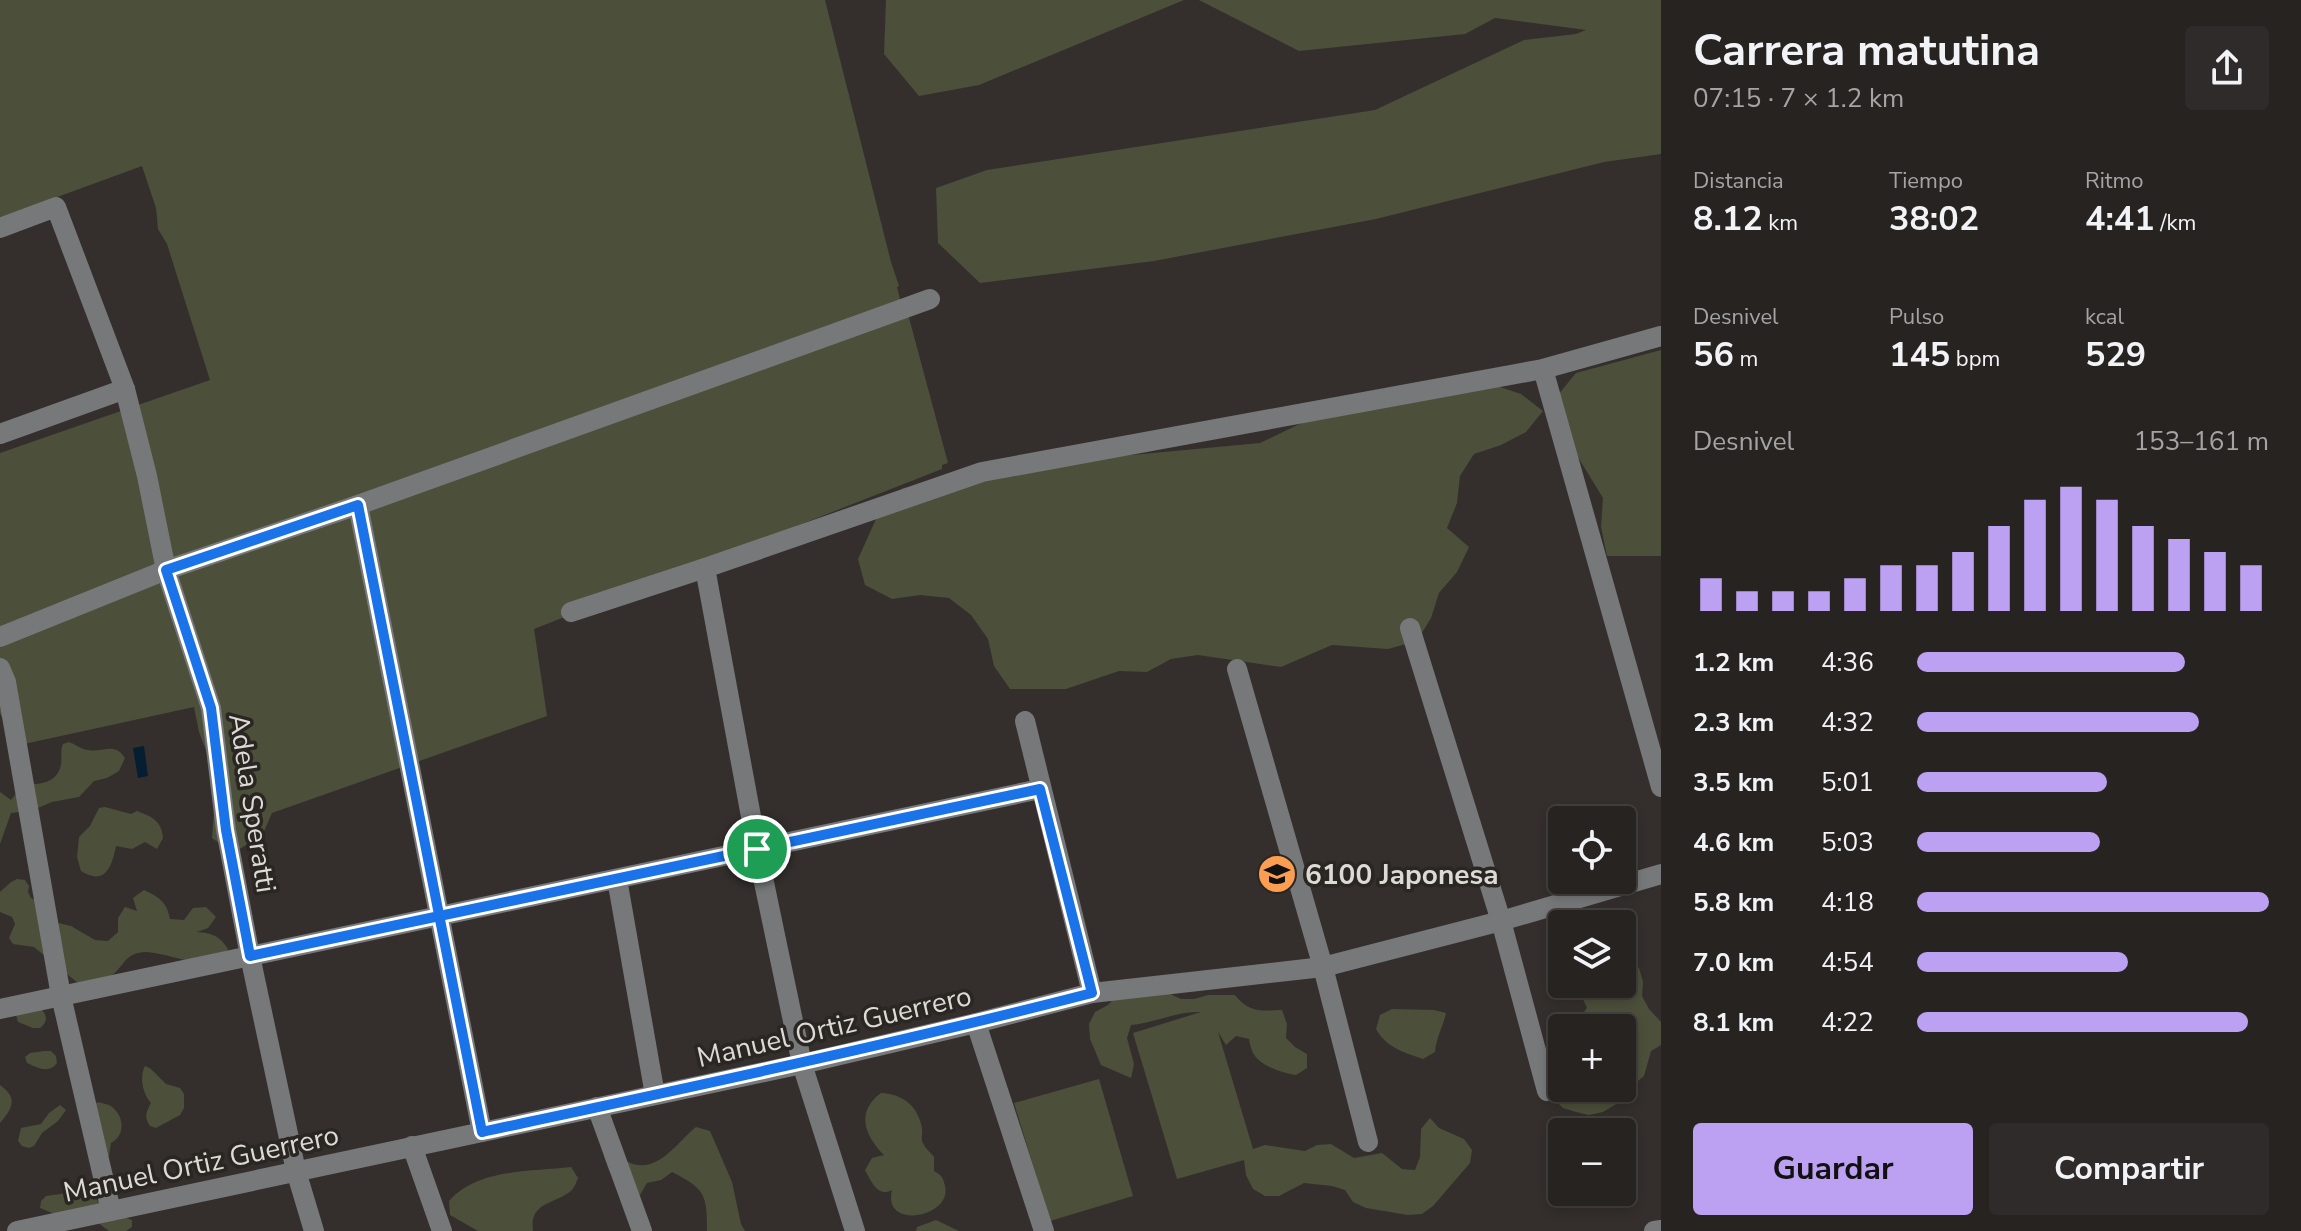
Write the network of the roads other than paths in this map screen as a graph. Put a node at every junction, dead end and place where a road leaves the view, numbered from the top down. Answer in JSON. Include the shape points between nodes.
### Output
{"nodes":[{"id":1,"x":0,"y":228,"type":"edge"},
{"id":2,"x":930,"y":299,"type":"dead end"},
{"id":3,"x":1661,"y":336,"type":"edge"},
{"id":4,"x":1543,"y":369,"type":"junction"},
{"id":5,"x":125,"y":389,"type":"junction"},
{"id":6,"x":0,"y":434,"type":"edge"},
{"id":7,"x":358,"y":505,"type":"junction"},
{"id":8,"x":705,"y":568,"type":"junction"},
{"id":9,"x":166,"y":570,"type":"junction"},
{"id":10,"x":571,"y":612,"type":"dead end"},
{"id":11,"x":1410,"y":628,"type":"dead end"},
{"id":12,"x":0,"y":637,"type":"edge"},
{"id":13,"x":0,"y":668,"type":"edge"},
{"id":14,"x":1237,"y":669,"type":"dead end"},
{"id":15,"x":1025,"y":721,"type":"dead end"},
{"id":16,"x":1661,"y":787,"type":"edge"},
{"id":17,"x":1040,"y":789,"type":"junction"},
{"id":18,"x":757,"y":849,"type":"junction"},
{"id":19,"x":1661,"y":874,"type":"edge"},
{"id":20,"x":617,"y":879,"type":"junction"},
{"id":21,"x":439,"y":916,"type":"junction"},
{"id":22,"x":1501,"y":921,"type":"junction"},
{"id":23,"x":250,"y":956,"type":"junction"},
{"id":24,"x":1323,"y":967,"type":"junction"},
{"id":25,"x":1092,"y":993,"type":"junction"},
{"id":26,"x":61,"y":996,"type":"junction"},
{"id":27,"x":0,"y":1009,"type":"edge"},
{"id":28,"x":976,"y":1023,"type":"junction"},
{"id":29,"x":802,"y":1064,"type":"junction"},
{"id":30,"x":1547,"y":1091,"type":"dead end"},
{"id":31,"x":655,"y":1095,"type":"junction"},
{"id":32,"x":597,"y":1107,"type":"junction"},
{"id":33,"x":482,"y":1132,"type":"junction"},
{"id":34,"x":1368,"y":1142,"type":"dead end"},
{"id":35,"x":412,"y":1146,"type":"junction"},
{"id":36,"x":296,"y":1171,"type":"junction"},
{"id":37,"x":111,"y":1211,"type":"junction"},
{"id":38,"x":1661,"y":1230,"type":"edge"},
{"id":39,"x":17,"y":1231,"type":"edge"},
{"id":40,"x":314,"y":1231,"type":"edge"},
{"id":41,"x":442,"y":1231,"type":"edge"},
{"id":42,"x":642,"y":1231,"type":"edge"},
{"id":43,"x":855,"y":1231,"type":"edge"},
{"id":44,"x":1044,"y":1231,"type":"edge"},
{"id":45,"x":1654,"y":1231,"type":"edge"}],
"edges":[{"from":1,"to":5,"type":"street","name":"Adela Speratti","via":[[56,207]]},
{"from":2,"to":7,"type":"street"},
{"from":3,"to":4,"type":"street"},
{"from":4,"to":8,"type":"street","via":[[982,472]]},
{"from":4,"to":16,"type":"street"},
{"from":5,"to":6,"type":"street"},
{"from":5,"to":9,"type":"street","name":"Adela Speratti"},
{"from":7,"to":9,"type":"street"},
{"from":7,"to":21,"type":"street"},
{"from":8,"to":10,"type":"street"},
{"from":8,"to":18,"type":"street"},
{"from":9,"to":12,"type":"street"},
{"from":9,"to":23,"type":"street","name":"Adela Speratti","via":[[211,708],[226,830]]},
{"from":11,"to":22,"type":"street"},
{"from":13,"to":26,"type":"street"},
{"from":14,"to":24,"type":"street"},
{"from":15,"to":17,"type":"street"},
{"from":17,"to":18,"type":"street"},
{"from":17,"to":25,"type":"street"},
{"from":18,"to":20,"type":"street"},
{"from":18,"to":29,"type":"street"},
{"from":19,"to":22,"type":"street","name":"Manuel Ortiz Guerrero"},
{"from":20,"to":21,"type":"street"},
{"from":20,"to":31,"type":"street"},
{"from":21,"to":23,"type":"street"},
{"from":21,"to":33,"type":"street"},
{"from":22,"to":24,"type":"street","name":"Manuel Ortiz Guerrero"},
{"from":22,"to":30,"type":"street"},
{"from":23,"to":26,"type":"street"},
{"from":23,"to":36,"type":"street","name":"Adela Speratti"},
{"from":24,"to":25,"type":"street","name":"Manuel Ortiz Guerrero"},
{"from":24,"to":34,"type":"street"},
{"from":25,"to":28,"type":"street","name":"Manuel Ortiz Guerrero"},
{"from":26,"to":27,"type":"street"},
{"from":26,"to":37,"type":"street"},
{"from":28,"to":29,"type":"street","name":"Manuel Ortiz Guerrero"},
{"from":28,"to":44,"type":"street"},
{"from":29,"to":31,"type":"street","name":"Manuel Ortiz Guerrero"},
{"from":29,"to":43,"type":"street"},
{"from":31,"to":32,"type":"street","name":"Manuel Ortiz Guerrero"},
{"from":32,"to":33,"type":"street","name":"Manuel Ortiz Guerrero"},
{"from":32,"to":42,"type":"street"},
{"from":33,"to":35,"type":"street","name":"Manuel Ortiz Guerrero"},
{"from":35,"to":36,"type":"street","name":"Manuel Ortiz Guerrero"},
{"from":35,"to":41,"type":"street"},
{"from":36,"to":37,"type":"street","name":"Manuel Ortiz Guerrero"},
{"from":36,"to":40,"type":"street","name":"Adela Speratti"},
{"from":37,"to":39,"type":"street","name":"Manuel Ortiz Guerrero"},
{"from":38,"to":45,"type":"street"}]}
